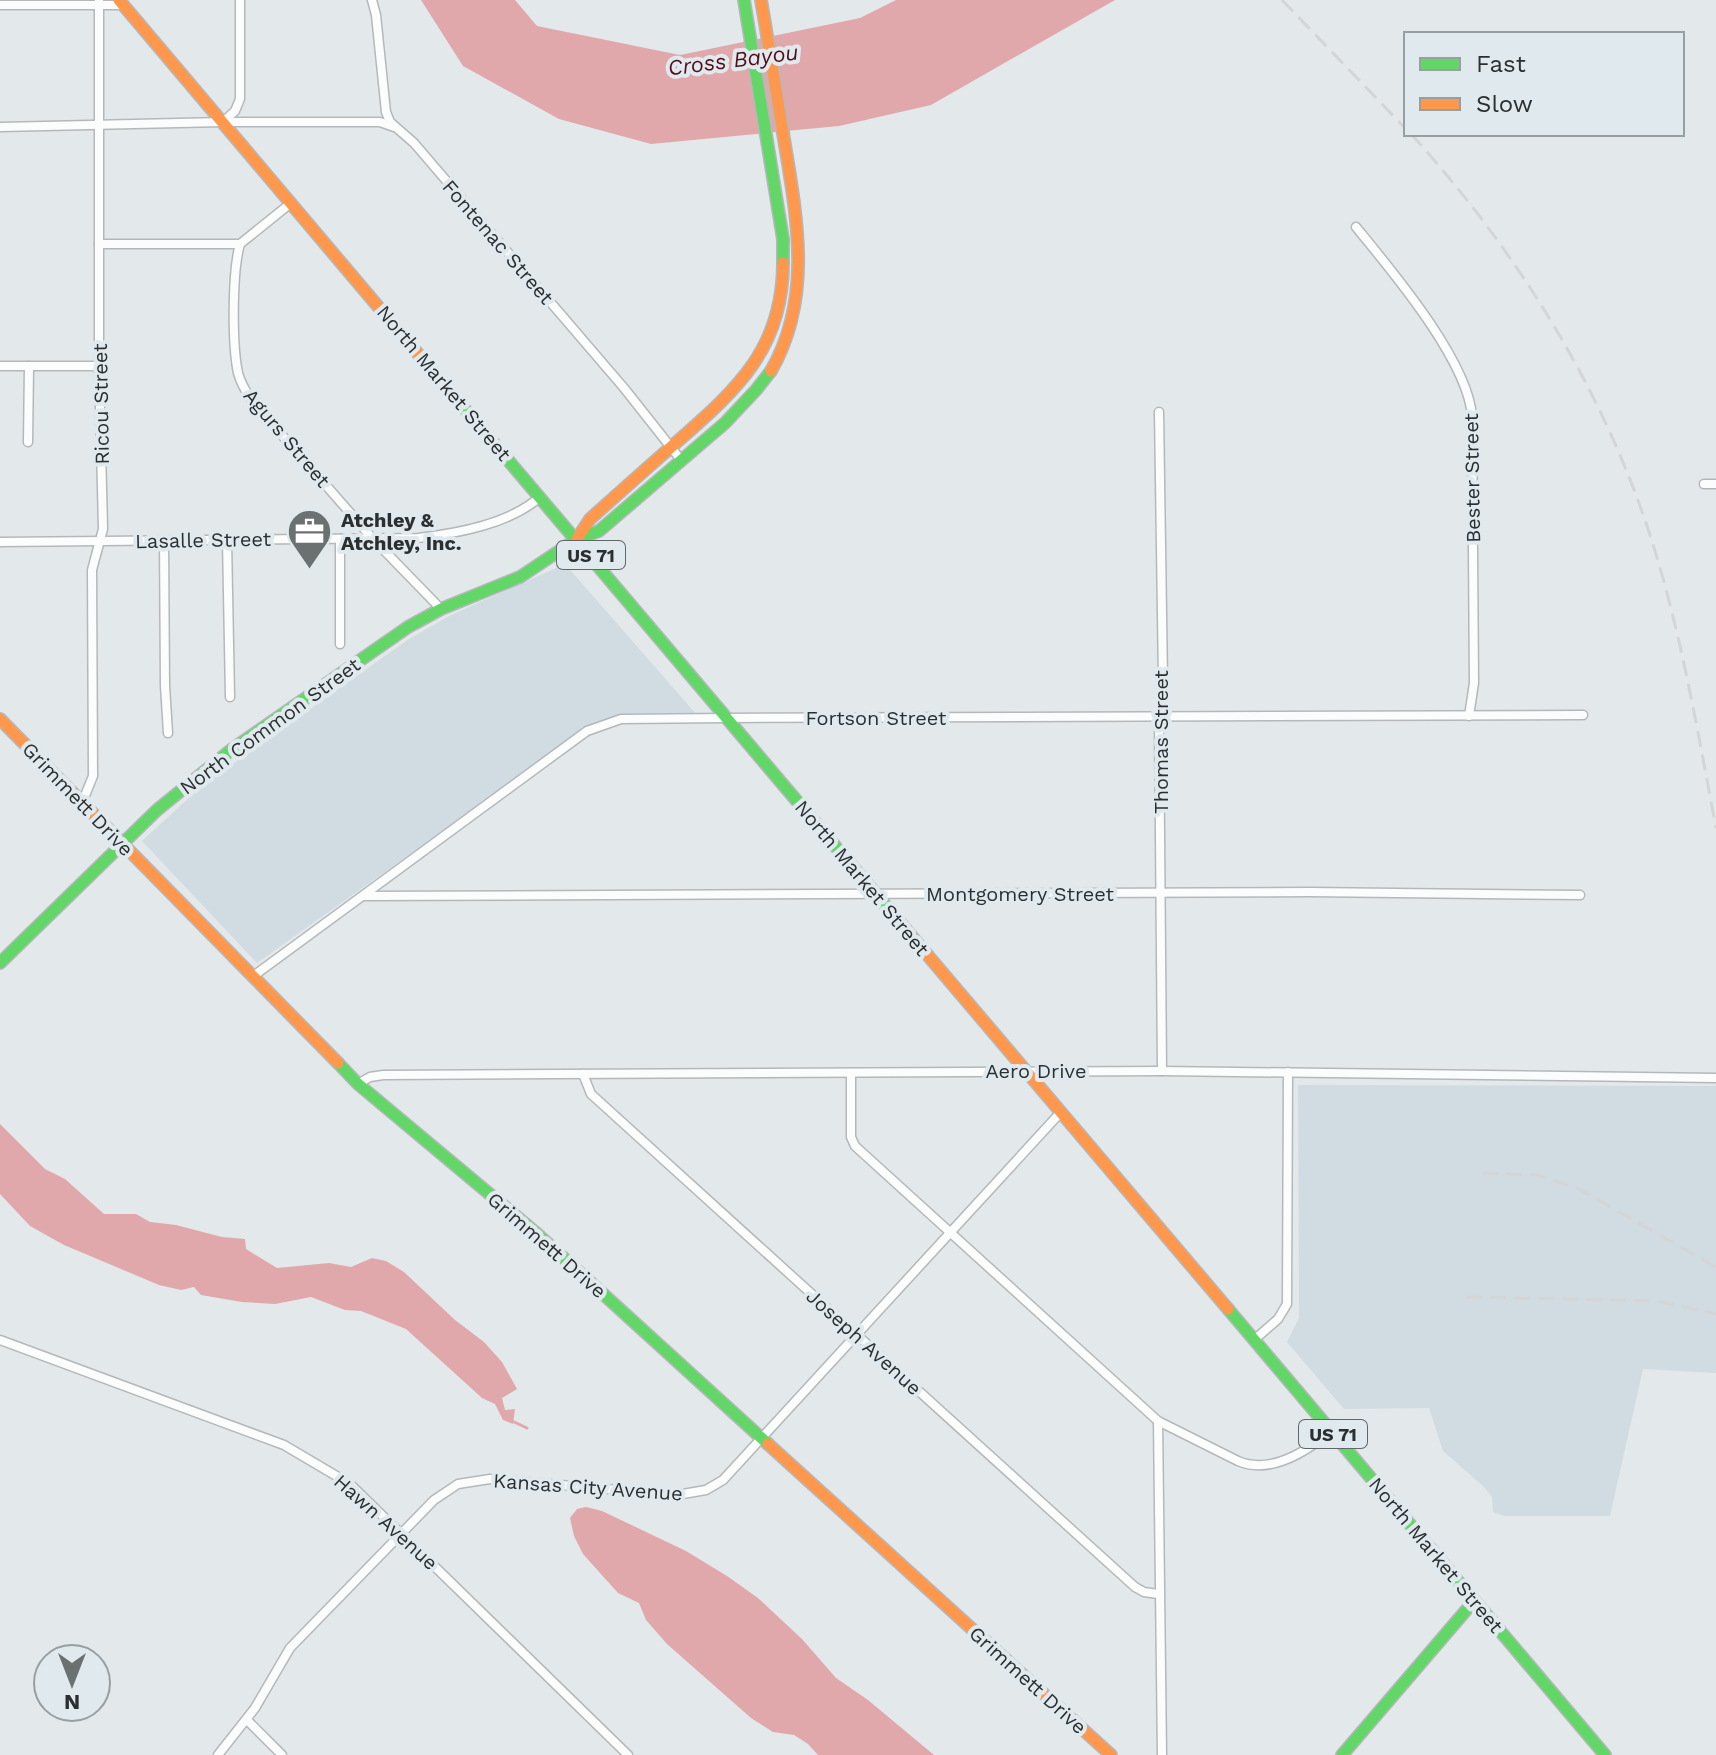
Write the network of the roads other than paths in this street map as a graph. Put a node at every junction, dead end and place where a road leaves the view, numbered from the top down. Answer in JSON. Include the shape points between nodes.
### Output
{"nodes":[{"id":1,"x":240,"y":0,"type":"edge"},
{"id":2,"x":372,"y":0,"type":"edge"},
{"id":3,"x":744,"y":0,"type":"edge"},
{"id":4,"x":761,"y":0,"type":"edge"},
{"id":5,"x":99,"y":3,"type":"edge"},
{"id":6,"x":122,"y":3,"type":"edge"},
{"id":7,"x":0,"y":5,"type":"edge"},
{"id":8,"x":223,"y":122,"type":"junction"},
{"id":9,"x":99,"y":125,"type":"junction"},
{"id":10,"x":0,"y":127,"type":"edge"},
{"id":11,"x":396,"y":128,"type":"junction"},
{"id":12,"x":291,"y":203,"type":"junction"},
{"id":13,"x":1356,"y":227,"type":"dead end"},
{"id":14,"x":99,"y":244,"type":"junction"},
{"id":15,"x":240,"y":244,"type":"junction"},
{"id":16,"x":0,"y":366,"type":"edge"},
{"id":17,"x":29,"y":366,"type":"junction"},
{"id":18,"x":99,"y":366,"type":"junction"},
{"id":19,"x":1159,"y":412,"type":"dead end"},
{"id":20,"x":28,"y":442,"type":"dead end"},
{"id":21,"x":671,"y":447,"type":"junction"},
{"id":22,"x":681,"y":460,"type":"junction"},
{"id":23,"x":1704,"y":484,"type":"dead end"},
{"id":24,"x":1716,"y":484,"type":"edge"},
{"id":25,"x":540,"y":497,"type":"junction"},
{"id":26,"x":340,"y":539,"type":"junction"},
{"id":27,"x":373,"y":539,"type":"junction"},
{"id":28,"x":577,"y":539,"type":"junction"},
{"id":29,"x":164,"y":540,"type":"junction"},
{"id":30,"x":227,"y":540,"type":"junction"},
{"id":31,"x":101,"y":541,"type":"junction"},
{"id":32,"x":0,"y":542,"type":"edge"},
{"id":33,"x":441,"y":609,"type":"junction"},
{"id":34,"x":340,"y":644,"type":"dead end"},
{"id":35,"x":230,"y":697,"type":"dead end"},
{"id":36,"x":1583,"y":715,"type":"dead end"},
{"id":37,"x":1469,"y":716,"type":"junction"},
{"id":38,"x":1159,"y":717,"type":"junction"},
{"id":39,"x":726,"y":718,"type":"junction"},
{"id":40,"x":0,"y":719,"type":"edge"},
{"id":41,"x":168,"y":733,"type":"dead end"},
{"id":42,"x":82,"y":803,"type":"junction"},
{"id":43,"x":123,"y":844,"type":"junction"},
{"id":44,"x":1160,"y":893,"type":"junction"},
{"id":45,"x":877,"y":895,"type":"junction"},
{"id":46,"x":1580,"y":895,"type":"dead end"},
{"id":47,"x":363,"y":896,"type":"junction"},
{"id":48,"x":0,"y":963,"type":"edge"},
{"id":49,"x":252,"y":977,"type":"junction"},
{"id":50,"x":1025,"y":1071,"type":"junction"},
{"id":51,"x":1162,"y":1071,"type":"junction"},
{"id":52,"x":1288,"y":1072,"type":"junction"},
{"id":53,"x":851,"y":1073,"type":"junction"},
{"id":54,"x":583,"y":1074,"type":"junction"},
{"id":55,"x":1716,"y":1078,"type":"edge"},
{"id":56,"x":358,"y":1084,"type":"junction"},
{"id":57,"x":1061,"y":1112,"type":"junction"},
{"id":58,"x":950,"y":1233,"type":"junction"},
{"id":59,"x":857,"y":1335,"type":"junction"},
{"id":60,"x":0,"y":1340,"type":"edge"},
{"id":61,"x":1254,"y":1340,"type":"junction"},
{"id":62,"x":1158,"y":1421,"type":"junction"},
{"id":63,"x":1331,"y":1431,"type":"junction"},
{"id":64,"x":763,"y":1439,"type":"junction"},
{"id":65,"x":402,"y":1533,"type":"junction"},
{"id":66,"x":1158,"y":1594,"type":"junction"},
{"id":67,"x":1474,"y":1601,"type":"junction"},
{"id":68,"x":247,"y":1720,"type":"junction"},
{"id":69,"x":218,"y":1755,"type":"edge"},
{"id":70,"x":282,"y":1755,"type":"edge"},
{"id":71,"x":628,"y":1755,"type":"edge"},
{"id":72,"x":1111,"y":1755,"type":"edge"},
{"id":73,"x":1162,"y":1755,"type":"edge"},
{"id":74,"x":1342,"y":1755,"type":"edge"},
{"id":75,"x":1605,"y":1755,"type":"edge"}],
"edges":[{"from":1,"to":8,"type":"street","via":[[240,99]]},
{"from":2,"to":11,"type":"street","name":"Fontenac Street","via":[[386,112]]},
{"from":3,"to":21,"type":"main road","name":"North Common Street","via":[[783,239],[780,303],[769,337],[745,379]]},
{"from":4,"to":22,"type":"main road","name":"North Common Street","via":[[791,179],[799,292],[790,333],[770,372],[751,398]]},
{"from":5,"to":6,"type":"street"},
{"from":5,"to":7,"type":"street"},
{"from":5,"to":9,"type":"street","name":"Ricou Street"},
{"from":6,"to":8,"type":"main road","name":"North Market Street","number":"US 71"},
{"from":8,"to":9,"type":"street"},
{"from":8,"to":11,"type":"street","via":[[380,122]]},
{"from":8,"to":12,"type":"main road","name":"North Market Street","number":"US 71"},
{"from":9,"to":10,"type":"street"},
{"from":9,"to":14,"type":"street","name":"Ricou Street"},
{"from":11,"to":21,"type":"street","name":"Fontenac Street"},
{"from":12,"to":15,"type":"street"},
{"from":12,"to":25,"type":"main road","name":"North Market Street","number":"US 71"},
{"from":13,"to":37,"type":"street","name":"Bester Street","via":[[1444,346],[1469,396],[1474,683]]},
{"from":14,"to":15,"type":"street"},
{"from":14,"to":18,"type":"street","name":"Ricou Street"},
{"from":15,"to":27,"type":"street","name":"Agurs Street","via":[[235,265],[236,355],[243,386]]},
{"from":16,"to":17,"type":"street"},
{"from":17,"to":18,"type":"street"},
{"from":17,"to":20,"type":"street"},
{"from":18,"to":31,"type":"street","name":"Ricou Street"},
{"from":19,"to":38,"type":"street","name":"Thomas Street"},
{"from":21,"to":22,"type":"street","name":"Fontenac Street"},
{"from":21,"to":28,"type":"main road","name":"North Common Street","via":[[590,519]]},
{"from":22,"to":28,"type":"main road","name":"North Common Street","via":[[608,525]]},
{"from":23,"to":24,"type":"street"},
{"from":25,"to":27,"type":"street","name":"Lasalle Street","via":[[511,516],[448,533]]},
{"from":25,"to":28,"type":"main road","name":"North Market Street","number":"US 71"},
{"from":26,"to":27,"type":"street","name":"Lasalle Street"},
{"from":26,"to":30,"type":"street","name":"Lasalle Street"},
{"from":26,"to":34,"type":"street"},
{"from":27,"to":33,"type":"street","name":"Agurs Street"},
{"from":28,"to":33,"type":"main road","name":"North Common Street","via":[[520,577]]},
{"from":28,"to":39,"type":"main road","name":"North Market Street","number":"US 71"},
{"from":29,"to":30,"type":"street","name":"Lasalle Street"},
{"from":29,"to":31,"type":"street","name":"Lasalle Street"},
{"from":29,"to":41,"type":"street"},
{"from":30,"to":35,"type":"street"},
{"from":31,"to":32,"type":"street","name":"Lasalle Street"},
{"from":31,"to":42,"type":"street","name":"Ricou Street","via":[[92,570],[93,776]]},
{"from":33,"to":43,"type":"main road","name":"North Common Street","via":[[231,750]]},
{"from":36,"to":37,"type":"street","name":"Fortson Street"},
{"from":37,"to":38,"type":"street","name":"Fortson Street"},
{"from":38,"to":39,"type":"street","name":"Fortson Street"},
{"from":38,"to":44,"type":"street","name":"Thomas Street"},
{"from":39,"to":45,"type":"main road","name":"North Market Street","number":"US 71"},
{"from":39,"to":47,"type":"street","name":"Fortson Street","via":[[621,719],[595,727]]},
{"from":40,"to":42,"type":"main road","name":"Grimmett Drive"},
{"from":42,"to":43,"type":"main road","name":"Grimmett Drive"},
{"from":43,"to":48,"type":"main road","name":"North Common Street"},
{"from":43,"to":49,"type":"main road","name":"Grimmett Drive"},
{"from":44,"to":45,"type":"street","name":"Montgomery Street"},
{"from":44,"to":46,"type":"street","name":"Montgomery Street"},
{"from":44,"to":51,"type":"street","name":"Thomas Street"},
{"from":45,"to":47,"type":"street","name":"Montgomery Street"},
{"from":45,"to":50,"type":"main road","name":"North Market Street","number":"US 71"},
{"from":47,"to":49,"type":"street","name":"Fortson Street"},
{"from":49,"to":56,"type":"main road","name":"Grimmett Drive"},
{"from":50,"to":51,"type":"street","name":"Aero Drive"},
{"from":50,"to":53,"type":"street","name":"Aero Drive"},
{"from":50,"to":57,"type":"main road","name":"North Market Street","number":"US 71"},
{"from":51,"to":52,"type":"street","name":"Aero Drive"},
{"from":52,"to":55,"type":"street","name":"Aero Drive"},
{"from":52,"to":61,"type":"street","via":[[1287,1304]]},
{"from":53,"to":54,"type":"street","name":"Aero Drive"},
{"from":53,"to":58,"type":"street","via":[[855,1146]]},
{"from":54,"to":56,"type":"street","name":"Aero Drive","via":[[383,1075]]},
{"from":54,"to":59,"type":"street","name":"Joseph Avenue","via":[[591,1094]]},
{"from":56,"to":64,"type":"main road","name":"Grimmett Drive","via":[[535,1232]]},
{"from":57,"to":58,"type":"street","name":"Kansas City Avenue"},
{"from":57,"to":61,"type":"main road","name":"North Market Street","number":"US 71"},
{"from":58,"to":59,"type":"street","name":"Kansas City Avenue"},
{"from":58,"to":62,"type":"street"},
{"from":59,"to":64,"type":"street","name":"Kansas City Avenue"},
{"from":59,"to":66,"type":"street","name":"Joseph Avenue","via":[[1135,1587]]},
{"from":60,"to":65,"type":"street","name":"Hawn Avenue","via":[[284,1445],[350,1484]]},
{"from":61,"to":63,"type":"main road","name":"North Market Street","number":"US 71"},
{"from":62,"to":63,"type":"street","via":[[1252,1465],[1300,1454]]},
{"from":62,"to":66,"type":"street"},
{"from":63,"to":67,"type":"main road","name":"North Market Street","number":"US 71"},
{"from":64,"to":65,"type":"street","name":"Kansas City Avenue","via":[[723,1480],[696,1492],[677,1495],[490,1479],[458,1484]]},
{"from":64,"to":72,"type":"main road","name":"Grimmett Drive"},
{"from":65,"to":68,"type":"street","name":"Kansas City Avenue","via":[[290,1648]]},
{"from":65,"to":71,"type":"street","name":"Hawn Avenue"},
{"from":66,"to":73,"type":"street"},
{"from":67,"to":74,"type":"main road"},
{"from":67,"to":75,"type":"main road","name":"North Market Street","number":"US 71"},
{"from":68,"to":69,"type":"street","name":"Kansas City Avenue"},
{"from":68,"to":70,"type":"street"}]}
